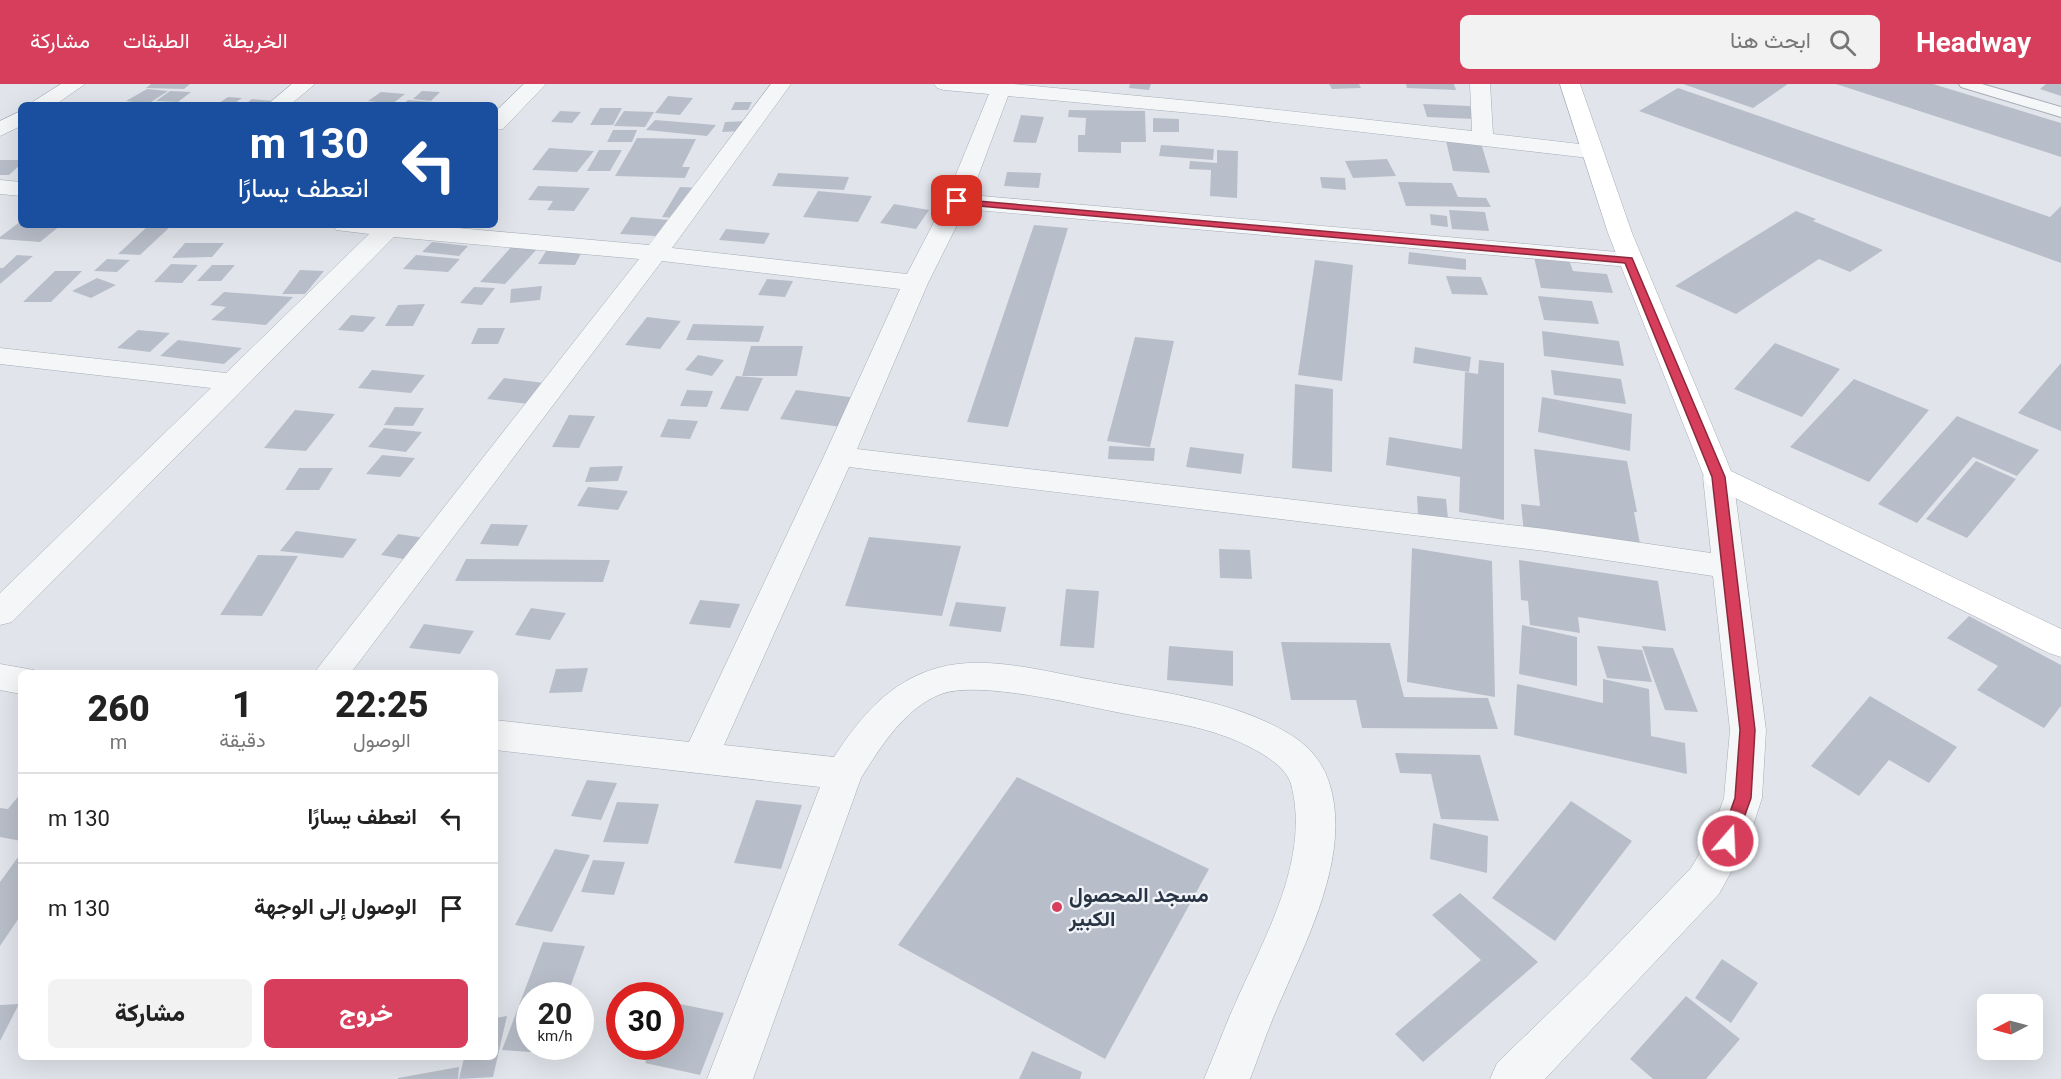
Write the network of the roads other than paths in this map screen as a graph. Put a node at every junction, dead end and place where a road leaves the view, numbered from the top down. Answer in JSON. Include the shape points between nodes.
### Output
{"nodes":[{"id":1,"x":75,"y":84,"type":"edge"},
{"id":2,"x":305,"y":84,"type":"edge"},
{"id":3,"x":536,"y":84,"type":"edge"},
{"id":4,"x":781,"y":84,"type":"edge"},
{"id":5,"x":944,"y":84,"type":"edge"},
{"id":6,"x":1480,"y":84,"type":"edge"},
{"id":7,"x":1570,"y":84,"type":"edge"},
{"id":8,"x":1966,"y":84,"type":"edge"},
{"id":9,"x":1002,"y":87,"type":"edge"},
{"id":10,"x":45,"y":102,"type":"edge"},
{"id":11,"x":281,"y":102,"type":"edge"},
{"id":12,"x":2061,"y":112,"type":"edge"},
{"id":13,"x":18,"y":119,"type":"edge"},
{"id":14,"x":498,"y":121,"type":"edge"},
{"id":15,"x":0,"y":130,"type":"edge"},
{"id":16,"x":1483,"y":139,"type":"junction"},
{"id":17,"x":1589,"y":151,"type":"junction"},
{"id":18,"x":0,"y":187,"type":"edge"},
{"id":19,"x":18,"y":189,"type":"edge"},
{"id":20,"x":957,"y":201,"type":"junction"},
{"id":21,"x":388,"y":228,"type":"edge"},
{"id":22,"x":399,"y":228,"type":"edge"},
{"id":23,"x":656,"y":253,"type":"junction"},
{"id":24,"x":1629,"y":260,"type":"junction"},
{"id":25,"x":915,"y":283,"type":"junction"},
{"id":26,"x":0,"y":356,"type":"edge"},
{"id":27,"x":236,"y":382,"type":"junction"},
{"id":28,"x":839,"y":456,"type":"junction"},
{"id":29,"x":1719,"y":477,"type":"junction"},
{"id":30,"x":1730,"y":567,"type":"junction"},
{"id":31,"x":0,"y":613,"type":"edge"},
{"id":32,"x":2061,"y":644,"type":"edge"},
{"id":33,"x":333,"y":670,"type":"edge"},
{"id":34,"x":0,"y":677,"type":"edge"},
{"id":35,"x":18,"y":680,"type":"edge"},
{"id":36,"x":498,"y":735,"type":"edge"},
{"id":37,"x":700,"y":758,"type":"junction"},
{"id":38,"x":844,"y":774,"type":"junction"},
{"id":39,"x":730,"y":1079,"type":"edge"},
{"id":40,"x":1227,"y":1079,"type":"edge"},
{"id":41,"x":1513,"y":1079,"type":"edge"}],
"edges":[{"from":1,"to":10,"type":"street"},
{"from":2,"to":11,"type":"street"},
{"from":3,"to":14,"type":"street"},
{"from":4,"to":23,"type":"street"},
{"from":5,"to":9,"type":"street"},
{"from":6,"to":16,"type":"street"},
{"from":7,"to":17,"type":"main road"},
{"from":8,"to":12,"type":"lane"},
{"from":9,"to":16,"type":"street","via":[[1225,101]]},
{"from":9,"to":20,"type":"street"},
{"from":13,"to":15,"type":"street"},
{"from":16,"to":17,"type":"street"},
{"from":17,"to":24,"type":"main road"},
{"from":18,"to":19,"type":"street"},
{"from":20,"to":24,"type":"street"},
{"from":20,"to":25,"type":"street"},
{"from":21,"to":27,"type":"street"},
{"from":22,"to":23,"type":"street"},
{"from":23,"to":25,"type":"street"},
{"from":23,"to":33,"type":"street"},
{"from":24,"to":29,"type":"main road"},
{"from":25,"to":28,"type":"street"},
{"from":26,"to":27,"type":"street"},
{"from":27,"to":31,"type":"street"},
{"from":28,"to":30,"type":"street","via":[[1533,538]]},
{"from":28,"to":37,"type":"street"},
{"from":29,"to":30,"type":"street"},
{"from":29,"to":32,"type":"main road"},
{"from":30,"to":41,"type":"street","via":[[1748,730],[1743,798],[1728,841],[1705,881]]},
{"from":34,"to":35,"type":"street"},
{"from":36,"to":37,"type":"street"},
{"from":37,"to":38,"type":"street"},
{"from":38,"to":39,"type":"street"},
{"from":38,"to":40,"type":"street","via":[[863,742],[890,710],[927,685],[968,677],[1036,684],[1197,714],[1259,736],[1295,757],[1310,781],[1317,818],[1310,865],[1287,942]]}]}
